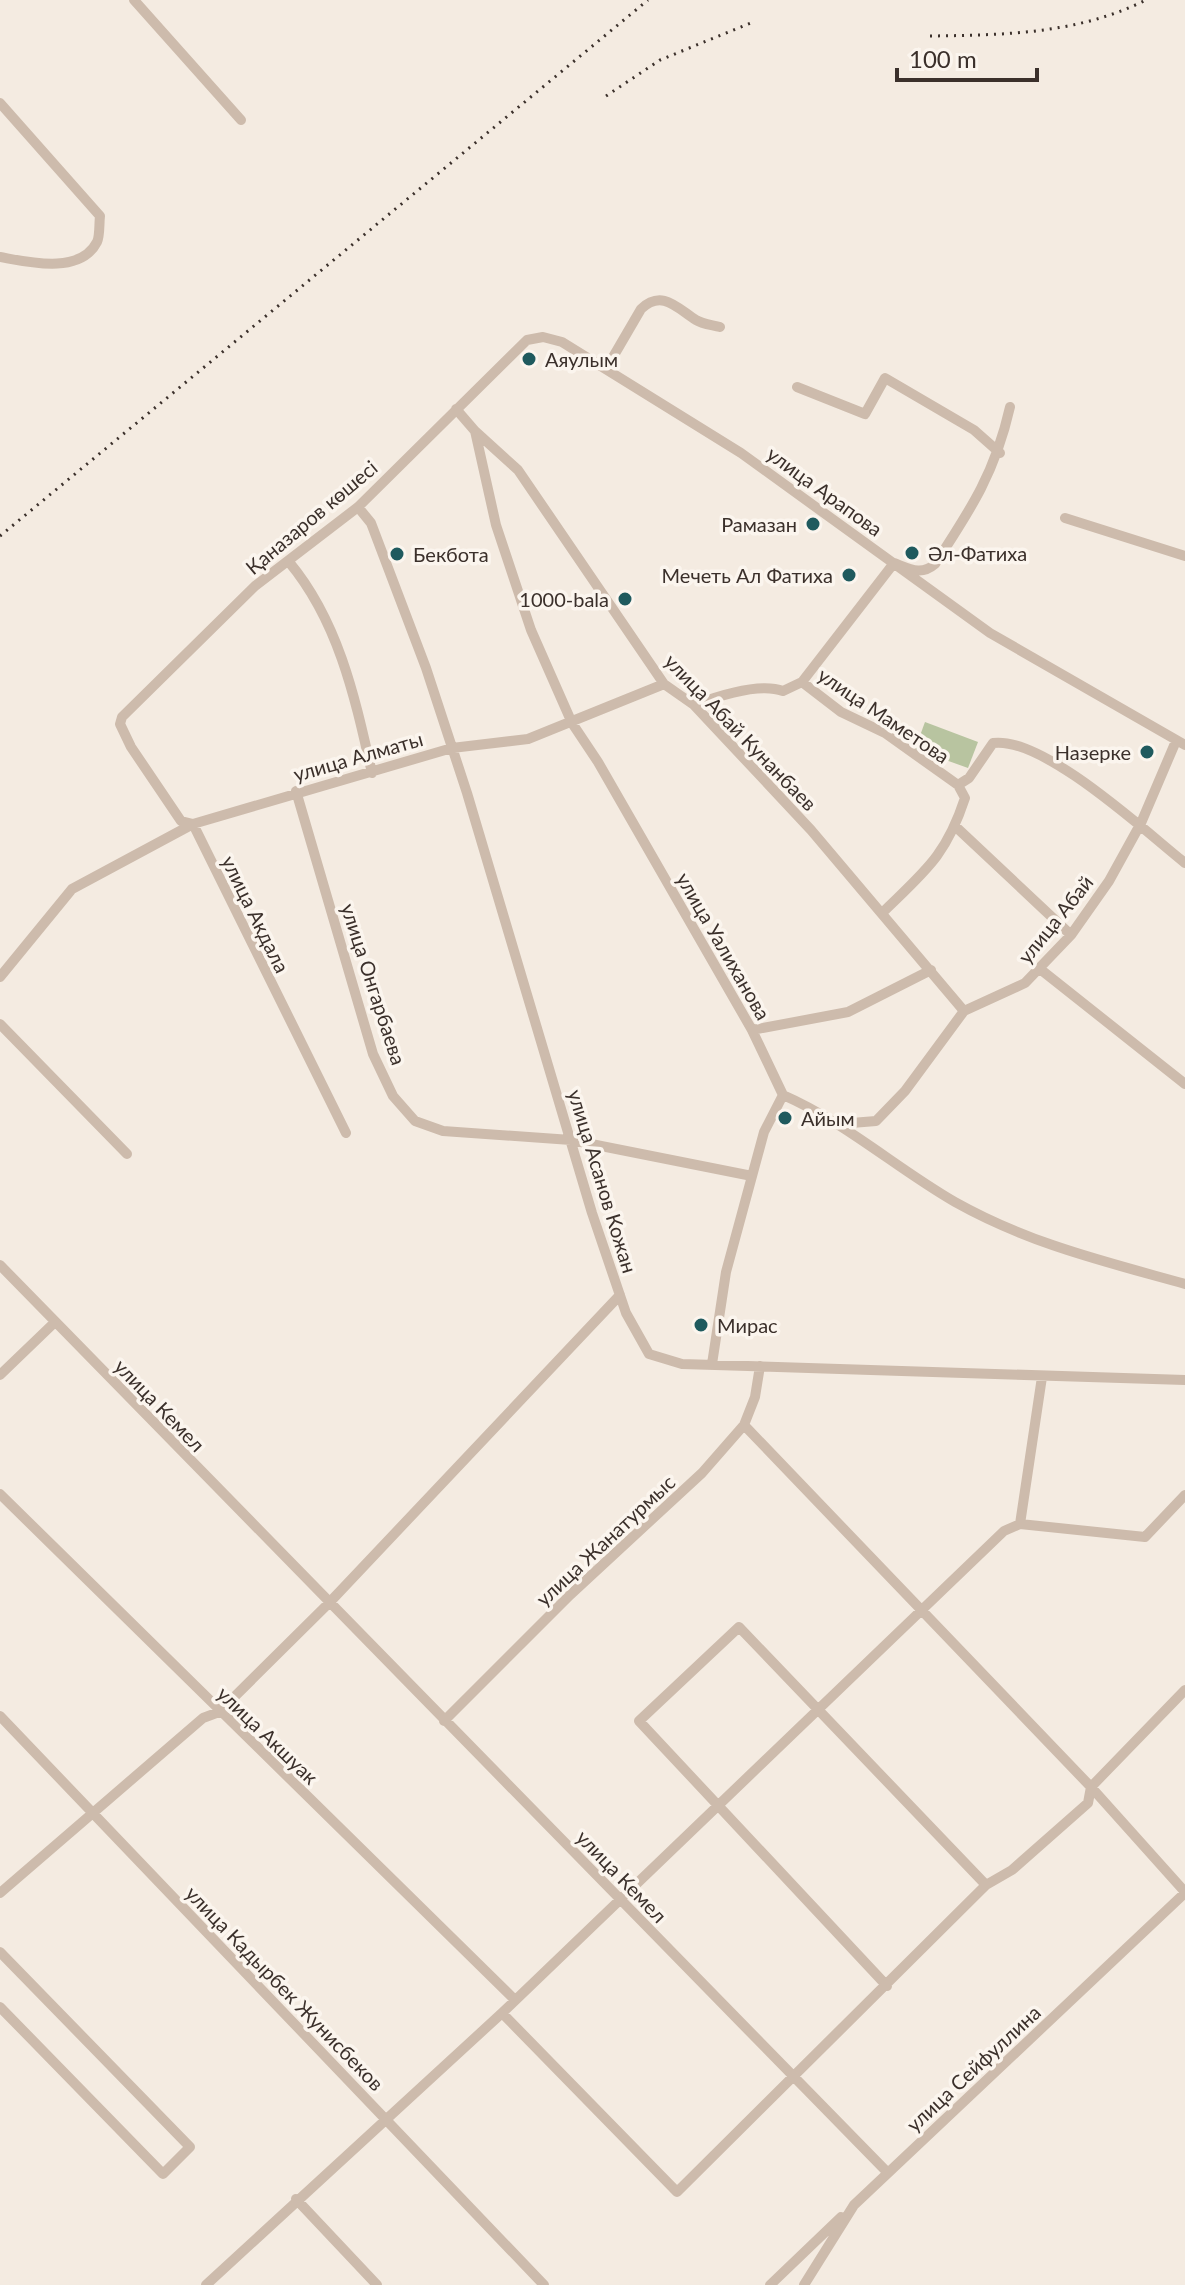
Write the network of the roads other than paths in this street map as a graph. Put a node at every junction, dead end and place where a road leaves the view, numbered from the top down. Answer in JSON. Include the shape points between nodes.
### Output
{"nodes":[{"id":1,"x":134,"y":0,"type":"edge"},
{"id":2,"x":0,"y":103,"type":"edge"},
{"id":3,"x":241,"y":120,"type":"dead end"},
{"id":4,"x":0,"y":257,"type":"edge"},
{"id":5,"x":720,"y":327,"type":"dead end"},
{"id":6,"x":527,"y":340,"type":"joint"},
{"id":7,"x":606,"y":369,"type":"junction"},
{"id":8,"x":797,"y":387,"type":"dead end"},
{"id":9,"x":1010,"y":407,"type":"dead end"},
{"id":10,"x":456,"y":409,"type":"junction"},
{"id":11,"x":475,"y":431,"type":"junction"},
{"id":12,"x":1000,"y":453,"type":"junction"},
{"id":13,"x":358,"y":507,"type":"junction"},
{"id":14,"x":1065,"y":518,"type":"dead end"},
{"id":15,"x":1185,"y":556,"type":"edge"},
{"id":16,"x":289,"y":562,"type":"junction"},
{"id":17,"x":894,"y":563,"type":"junction"},
{"id":18,"x":802,"y":682,"type":"junction"},
{"id":19,"x":664,"y":684,"type":"junction"},
{"id":20,"x":694,"y":705,"type":"junction"},
{"id":21,"x":572,"y":723,"type":"junction"},
{"id":22,"x":120,"y":724,"type":"joint"},
{"id":23,"x":1180,"y":743,"type":"edge"},
{"id":24,"x":452,"y":748,"type":"junction"},
{"id":25,"x":372,"y":773,"type":"junction"},
{"id":26,"x":958,"y":785,"type":"junction"},
{"id":27,"x":296,"y":791,"type":"junction"},
{"id":28,"x":1141,"y":823,"type":"junction"},
{"id":29,"x":193,"y":824,"type":"junction"},
{"id":30,"x":956,"y":827,"type":"junction"},
{"id":31,"x":1185,"y":863,"type":"edge"},
{"id":32,"x":883,"y":912,"type":"junction"},
{"id":33,"x":1071,"y":935,"type":"junction"},
{"id":34,"x":1040,"y":969,"type":"junction"},
{"id":35,"x":931,"y":970,"type":"junction"},
{"id":36,"x":0,"y":977,"type":"edge"},
{"id":37,"x":964,"y":1011,"type":"junction"},
{"id":38,"x":0,"y":1024,"type":"edge"},
{"id":39,"x":752,"y":1030,"type":"junction"},
{"id":40,"x":1185,"y":1084,"type":"edge"},
{"id":41,"x":783,"y":1095,"type":"junction"},
{"id":42,"x":838,"y":1124,"type":"junction"},
{"id":43,"x":346,"y":1133,"type":"dead end"},
{"id":44,"x":571,"y":1140,"type":"junction"},
{"id":45,"x":127,"y":1154,"type":"dead end"},
{"id":46,"x":752,"y":1176,"type":"junction"},
{"id":47,"x":0,"y":1265,"type":"edge"},
{"id":48,"x":1185,"y":1284,"type":"edge"},
{"id":49,"x":620,"y":1295,"type":"junction"},
{"id":50,"x":54,"y":1323,"type":"junction"},
{"id":51,"x":712,"y":1364,"type":"junction"},
{"id":52,"x":760,"y":1366,"type":"junction"},
{"id":53,"x":0,"y":1375,"type":"edge"},
{"id":54,"x":1042,"y":1377,"type":"junction"},
{"id":55,"x":1185,"y":1380,"type":"edge"},
{"id":56,"x":744,"y":1425,"type":"junction"},
{"id":57,"x":0,"y":1494,"type":"edge"},
{"id":58,"x":1185,"y":1495,"type":"edge"},
{"id":59,"x":1020,"y":1524,"type":"junction"},
{"id":60,"x":329,"y":1603,"type":"junction"},
{"id":61,"x":921,"y":1611,"type":"junction"},
{"id":62,"x":1185,"y":1690,"type":"edge"},
{"id":63,"x":819,"y":1708,"type":"junction"},
{"id":64,"x":219,"y":1712,"type":"junction"},
{"id":65,"x":0,"y":1716,"type":"edge"},
{"id":66,"x":444,"y":1721,"type":"junction"},
{"id":67,"x":1091,"y":1787,"type":"junction"},
{"id":68,"x":718,"y":1806,"type":"junction"},
{"id":69,"x":92,"y":1814,"type":"junction"},
{"id":70,"x":986,"y":1885,"type":"junction"},
{"id":71,"x":1185,"y":1892,"type":"edge"},
{"id":72,"x":0,"y":1893,"type":"edge"},
{"id":73,"x":619,"y":1900,"type":"junction"},
{"id":74,"x":0,"y":1952,"type":"edge"},
{"id":75,"x":887,"y":1986,"type":"junction"},
{"id":76,"x":514,"y":1999,"type":"junction"},
{"id":77,"x":0,"y":2007,"type":"edge"},
{"id":78,"x":502,"y":2013,"type":"junction"},
{"id":79,"x":794,"y":2076,"type":"junction"},
{"id":80,"x":388,"y":2121,"type":"junction"},
{"id":81,"x":888,"y":2173,"type":"junction"},
{"id":82,"x":296,"y":2199,"type":"junction"},
{"id":83,"x":854,"y":2205,"type":"junction"},
{"id":84,"x":210,"y":2284,"type":"edge"},
{"id":85,"x":377,"y":2285,"type":"edge"},
{"id":86,"x":544,"y":2285,"type":"edge"},
{"id":87,"x":770,"y":2285,"type":"edge"},
{"id":88,"x":804,"y":2285,"type":"edge"}],
"edges":[{"from":1,"to":3,"type":"street"},
{"from":2,"to":4,"type":"street","via":[[100,216],[97,242],[79,259],[35,263]]},
{"from":5,"to":7,"type":"street","via":[[697,321],[679,305],[649,301]]},
{"from":6,"to":7,"type":"street","name":"улица Арапова","via":[[562,342]]},
{"from":6,"to":10,"type":"street","name":"Қаназаров көшесі"},
{"from":7,"to":17,"type":"street","name":"улица Арапова","via":[[741,453]]},
{"from":8,"to":12,"type":"street","via":[[865,414],[885,378],[974,430]]},
{"from":9,"to":12,"type":"street"},
{"from":10,"to":11,"type":"street","name":"улица Уалиханова"},
{"from":10,"to":13,"type":"street","name":"Қаназаров көшесі"},
{"from":11,"to":19,"type":"street","name":"улица Абай Кунанбаев","via":[[518,470]]},
{"from":11,"to":21,"type":"street","name":"улица Уалиханова","via":[[512,579]]},
{"from":12,"to":17,"type":"street","via":[[935,564],[916,571]]},
{"from":13,"to":16,"type":"street","name":"Қаназаров көшесі"},
{"from":13,"to":24,"type":"street","name":"улица Асанов Кожан","via":[[371,523]]},
{"from":14,"to":15,"type":"street"},
{"from":16,"to":22,"type":"street","name":"Қаназаров көшесі","via":[[255,586]]},
{"from":16,"to":25,"type":"street","via":[[310,587],[336,641]]},
{"from":17,"to":18,"type":"street"},
{"from":17,"to":23,"type":"street","name":"улица Арапова","via":[[990,633]]},
{"from":18,"to":20,"type":"street","via":[[783,691],[731,692]]},
{"from":18,"to":26,"type":"street","name":"улица Маметова"},
{"from":19,"to":20,"type":"street","name":"улица Абай Кунанбаев"},
{"from":19,"to":21,"type":"street","name":"улица Алматы"},
{"from":20,"to":32,"type":"street","name":"улица Абай Кунанбаев"},
{"from":21,"to":24,"type":"street","name":"улица Алматы","via":[[528,739]]},
{"from":21,"to":39,"type":"street","name":"улица Уалиханова"},
{"from":22,"to":29,"type":"street","name":"улица Акдала","via":[[181,821]]},
{"from":23,"to":28,"type":"street","name":"улица Абай"},
{"from":24,"to":25,"type":"street","name":"улица Алматы"},
{"from":24,"to":44,"type":"street","name":"улица Асанов Кожан"},
{"from":25,"to":27,"type":"street","name":"улица Алматы"},
{"from":26,"to":28,"type":"street","name":"улица Маметова","via":[[969,778],[987,748],[1002,741],[1049,760]]},
{"from":26,"to":30,"type":"street","via":[[965,798]]},
{"from":27,"to":29,"type":"street","name":"улица Алматы"},
{"from":27,"to":44,"type":"street","name":"улица Онгарбаева","via":[[373,1054],[393,1096],[415,1121],[443,1131]]},
{"from":28,"to":31,"type":"street"},
{"from":28,"to":33,"type":"street","name":"улица Абай"},
{"from":29,"to":36,"type":"street","name":"улица Алматы","via":[[72,889]]},
{"from":29,"to":43,"type":"street","name":"улица Акдала"},
{"from":30,"to":32,"type":"street","via":[[936,860]]},
{"from":30,"to":33,"type":"street"},
{"from":32,"to":35,"type":"street","name":"улица Абай Кунанбаев"},
{"from":33,"to":34,"type":"street","name":"улица Абай"},
{"from":34,"to":37,"type":"street","name":"улица Абай","via":[[1025,983]]},
{"from":34,"to":40,"type":"street"},
{"from":35,"to":37,"type":"street","name":"улица Абай Кунанбаев"},
{"from":35,"to":39,"type":"street","via":[[848,1012]]},
{"from":37,"to":42,"type":"street","name":"улица Абай","via":[[892,1107],[876,1121]]},
{"from":38,"to":45,"type":"street"},
{"from":39,"to":41,"type":"street","name":"улица Уалиханова"},
{"from":41,"to":42,"type":"street"},
{"from":41,"to":46,"type":"street","via":[[771,1114]]},
{"from":42,"to":48,"type":"street","via":[[954,1201],[1036,1242]]},
{"from":44,"to":46,"type":"street","name":"улица Онгарбаева"},
{"from":44,"to":49,"type":"street","name":"улица Асанов Кожан"},
{"from":46,"to":51,"type":"street","via":[[715,1321]]},
{"from":47,"to":50,"type":"street","name":"улица Кемел"},
{"from":49,"to":51,"type":"street","name":"улица Асанов Кожан","via":[[649,1354],[682,1364]]},
{"from":49,"to":60,"type":"street"},
{"from":50,"to":53,"type":"street"},
{"from":50,"to":60,"type":"street","name":"улица Кемел"},
{"from":51,"to":52,"type":"street","name":"улица Асанов Кожан"},
{"from":52,"to":54,"type":"street","name":"улица Асанов Кожан"},
{"from":52,"to":56,"type":"street","name":"улица Жанатурмыс"},
{"from":54,"to":55,"type":"street","name":"улица Асанов Кожан"},
{"from":54,"to":59,"type":"street"},
{"from":56,"to":61,"type":"street"},
{"from":56,"to":66,"type":"street","name":"улица Жанатурмыс","via":[[702,1473]]},
{"from":57,"to":64,"type":"street","name":"улица Акшуак"},
{"from":58,"to":59,"type":"street","via":[[1145,1537]]},
{"from":59,"to":61,"type":"street","via":[[1004,1531]]},
{"from":60,"to":64,"type":"street"},
{"from":60,"to":66,"type":"street","name":"улица Кемел"},
{"from":61,"to":63,"type":"street"},
{"from":61,"to":67,"type":"street"},
{"from":62,"to":67,"type":"street"},
{"from":63,"to":68,"type":"street"},
{"from":63,"to":68,"type":"street","via":[[739,1627],[639,1721]]},
{"from":63,"to":70,"type":"street"},
{"from":64,"to":69,"type":"street","via":[[203,1718]]},
{"from":64,"to":76,"type":"street","name":"улица Акшуак"},
{"from":65,"to":69,"type":"street","name":"улица Кадырбек Жунисбеков"},
{"from":66,"to":73,"type":"street","name":"улица Кемел"},
{"from":67,"to":70,"type":"street","via":[[1088,1803],[1012,1870]]},
{"from":67,"to":71,"type":"street"},
{"from":68,"to":73,"type":"street"},
{"from":68,"to":75,"type":"street"},
{"from":69,"to":72,"type":"street"},
{"from":69,"to":80,"type":"street","name":"улица Кадырбек Жунисбеков"},
{"from":70,"to":75,"type":"street"},
{"from":71,"to":81,"type":"street","name":"улица Сейфуллина"},
{"from":73,"to":76,"type":"street"},
{"from":73,"to":79,"type":"street","name":"улица Кемел"},
{"from":74,"to":77,"type":"street","via":[[190,2147],[163,2174]]},
{"from":75,"to":79,"type":"street"},
{"from":76,"to":78,"type":"street"},
{"from":78,"to":79,"type":"street","via":[[677,2192]]},
{"from":78,"to":80,"type":"street"},
{"from":79,"to":81,"type":"street","name":"улица Кемел"},
{"from":80,"to":82,"type":"street"},
{"from":80,"to":86,"type":"street","name":"улица Кадырбек Жунисбеков"},
{"from":81,"to":83,"type":"street","name":"улица Сейфуллина"},
{"from":82,"to":84,"type":"street"},
{"from":82,"to":85,"type":"street"},
{"from":83,"to":87,"type":"street"},
{"from":83,"to":88,"type":"street","name":"улица Сейфуллина"}]}
